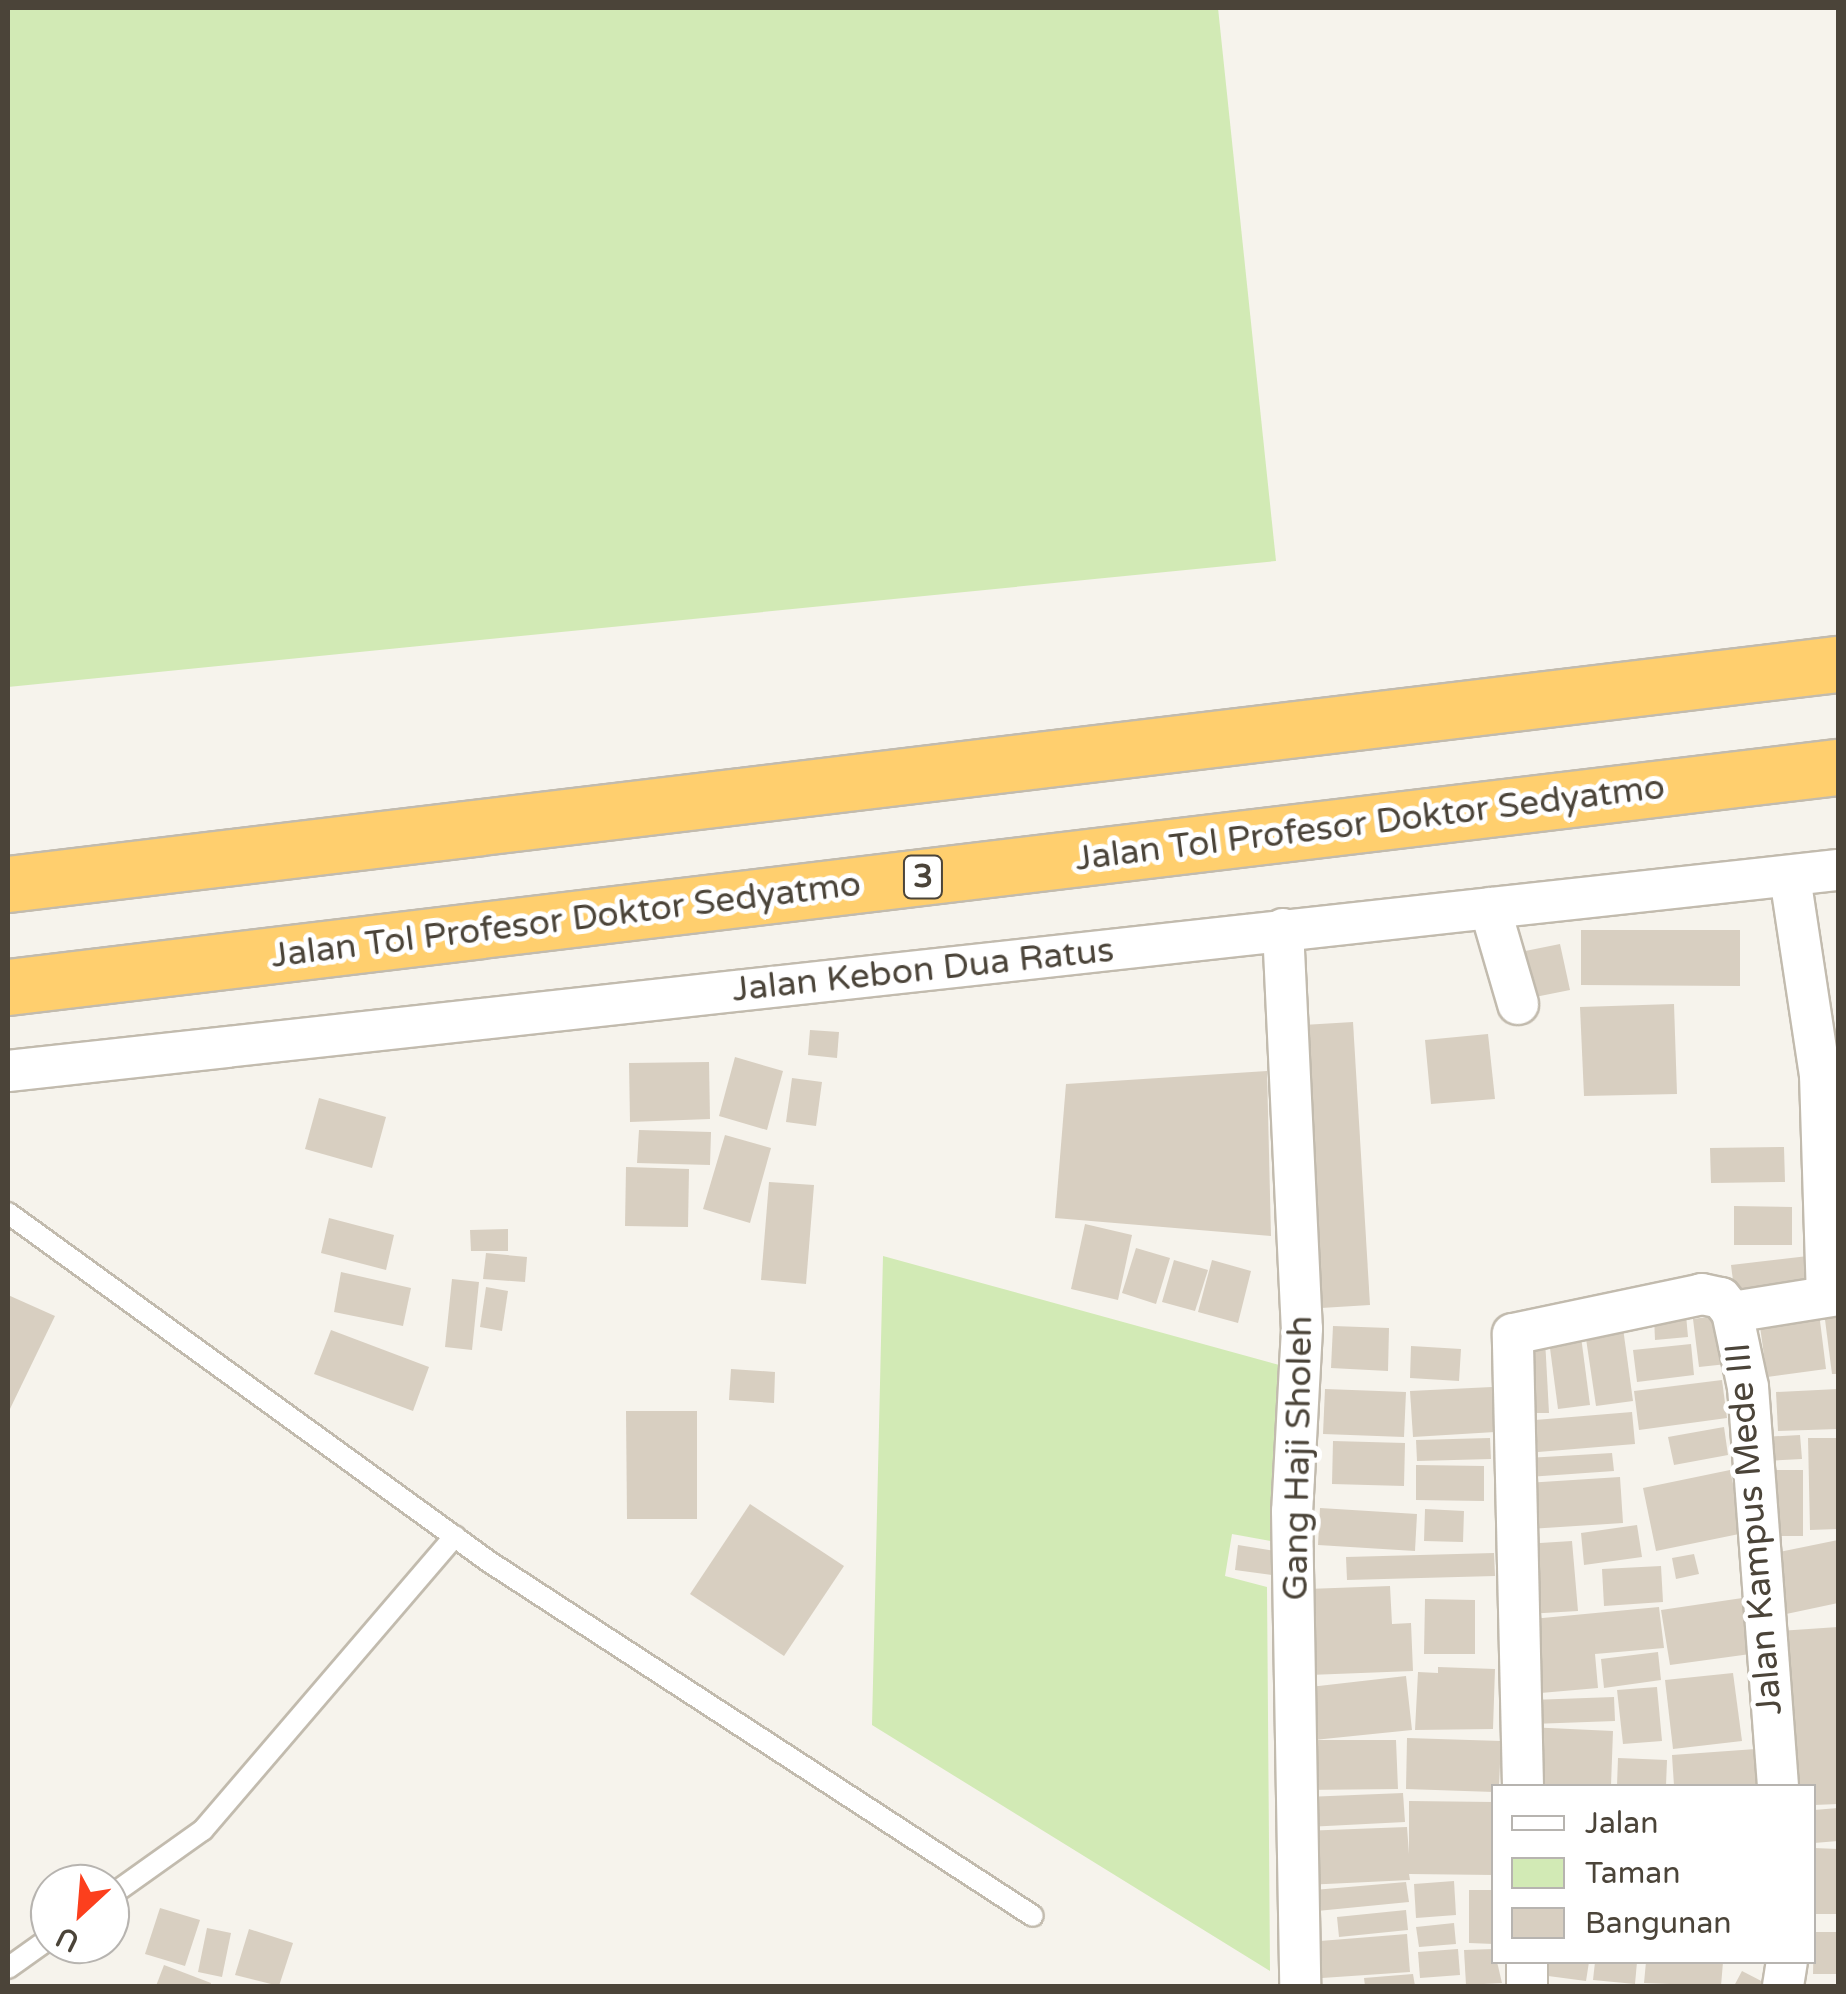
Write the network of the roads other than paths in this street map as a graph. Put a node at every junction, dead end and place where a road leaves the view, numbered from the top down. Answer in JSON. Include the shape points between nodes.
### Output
{"nodes":[{"id":1,"x":1838,"y":664,"type":"edge"},
{"id":2,"x":1838,"y":767,"type":"edge"},
{"id":3,"x":1838,"y":870,"type":"edge"},
{"id":4,"x":1790,"y":876,"type":"junction"},
{"id":5,"x":8,"y":884,"type":"edge"},
{"id":6,"x":1490,"y":908,"type":"junction"},
{"id":7,"x":1283,"y":929,"type":"junction"},
{"id":8,"x":8,"y":987,"type":"edge"},
{"id":9,"x":1518,"y":1004,"type":"dead end"},
{"id":10,"x":8,"y":1071,"type":"edge"},
{"id":11,"x":1829,"y":1076,"type":"edge"},
{"id":12,"x":8,"y":1213,"type":"edge"},
{"id":13,"x":1833,"y":1296,"type":"edge"},
{"id":14,"x":1732,"y":1312,"type":"junction"},
{"id":15,"x":455,"y":1536,"type":"junction"},
{"id":16,"x":1523,"y":1784,"type":"edge"},
{"id":17,"x":1778,"y":1784,"type":"edge"},
{"id":18,"x":130,"y":1882,"type":"edge"},
{"id":19,"x":1033,"y":1916,"type":"dead end"},
{"id":20,"x":30,"y":1952,"type":"edge"},
{"id":21,"x":8,"y":1968,"type":"edge"},
{"id":22,"x":1300,"y":1986,"type":"edge"}],
"edges":[{"from":1,"to":5,"type":"highway"},
{"from":2,"to":8,"type":"highway","name":"Jalan Tol Profesor Doktor Sedyatmo","number":"3"},
{"from":3,"to":4,"type":"street","name":"Jalan Kebon Dua Ratus"},
{"from":4,"to":6,"type":"street","name":"Jalan Kebon Dua Ratus"},
{"from":4,"to":11,"type":"street"},
{"from":6,"to":7,"type":"street","name":"Jalan Kebon Dua Ratus"},
{"from":6,"to":9,"type":"street"},
{"from":7,"to":10,"type":"street","name":"Jalan Kebon Dua Ratus"},
{"from":7,"to":22,"type":"street","name":"Gang Haji Sholeh","via":[[1302,1329],[1292,1511]]},
{"from":11,"to":13,"type":"street"},
{"from":12,"to":15,"type":"lane"},
{"from":13,"to":14,"type":"street"},
{"from":14,"to":16,"type":"street","name":"Jalan Kampus Mede III","via":[[1721,1298],[1693,1294],[1518,1330],[1512,1342]]},
{"from":14,"to":17,"type":"street","name":"Jalan Kampus Mede III","via":[[1748,1387]]},
{"from":15,"to":18,"type":"lane","via":[[204,1830]]},
{"from":15,"to":19,"type":"lane"},
{"from":20,"to":21,"type":"lane"}]}
